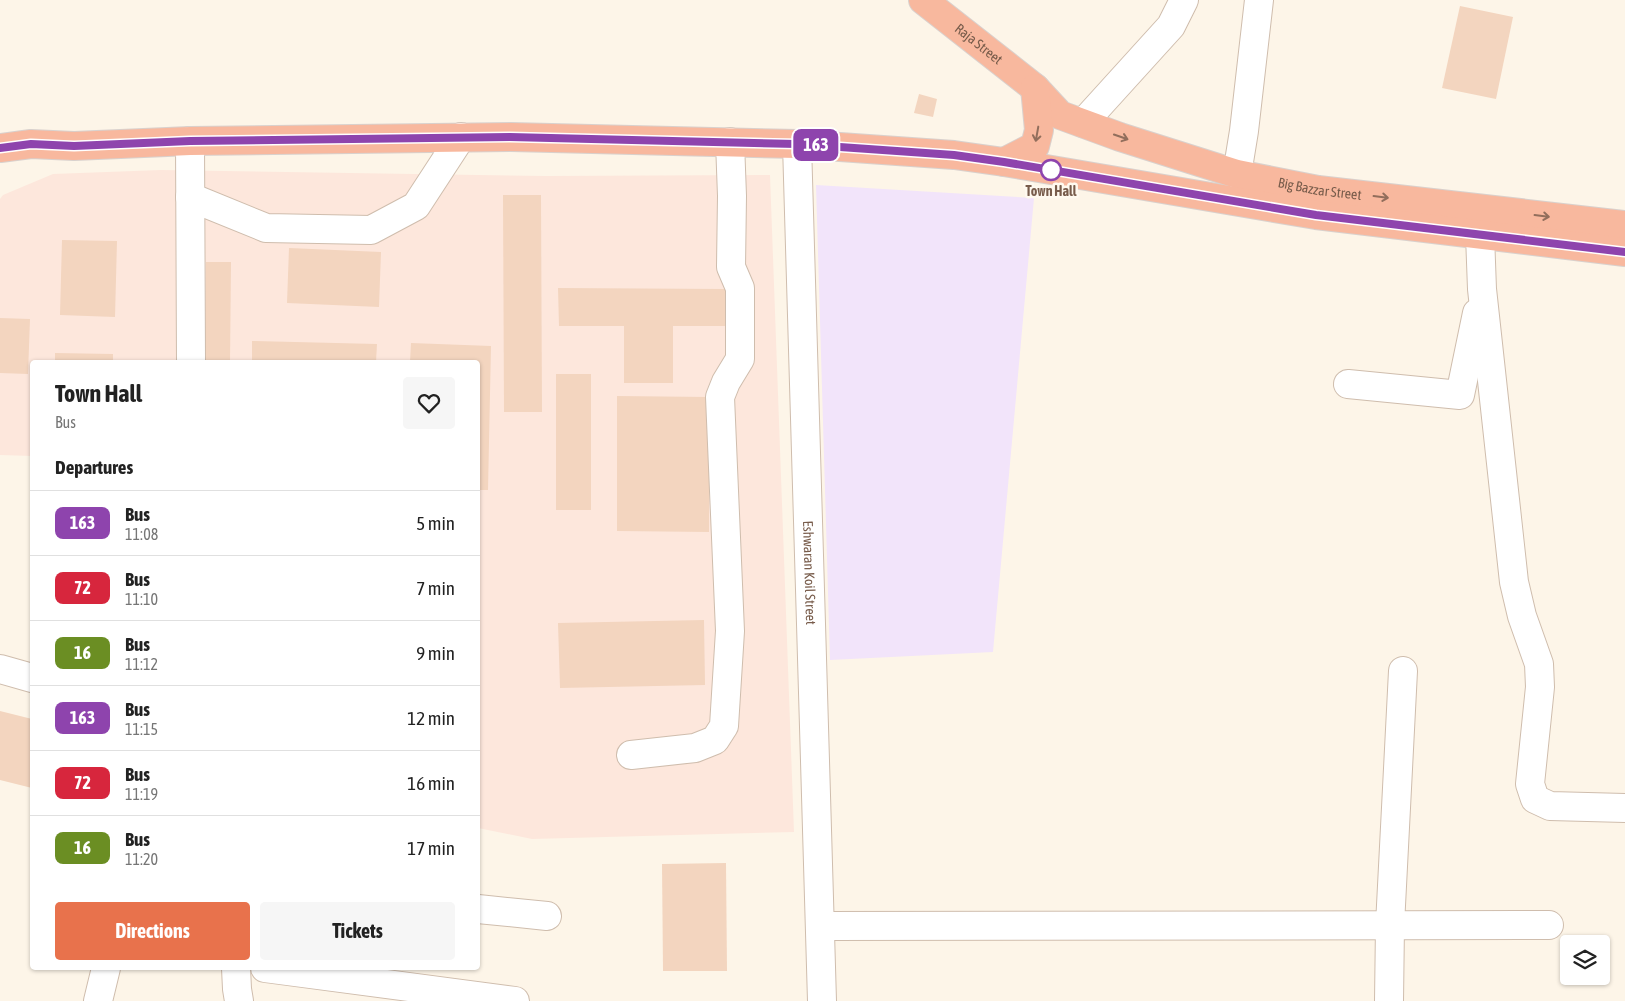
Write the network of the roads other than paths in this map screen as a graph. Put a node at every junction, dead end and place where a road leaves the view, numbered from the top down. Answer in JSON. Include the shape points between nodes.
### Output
{"nodes":[{"id":1,"x":923,"y":0,"type":"edge"},
{"id":2,"x":1184,"y":0,"type":"edge"},
{"id":3,"x":1259,"y":0,"type":"edge"},
{"id":4,"x":1035,"y":88,"type":"junction"},
{"id":5,"x":1083,"y":123,"type":"junction"},
{"id":6,"x":461,"y":137,"type":"junction"},
{"id":7,"x":190,"y":141,"type":"junction"},
{"id":8,"x":730,"y":142,"type":"junction"},
{"id":9,"x":797,"y":144,"type":"junction"},
{"id":10,"x":0,"y":148,"type":"edge"},
{"id":11,"x":1004,"y":162,"type":"junction"},
{"id":12,"x":1237,"y":174,"type":"junction"},
{"id":13,"x":190,"y":197,"type":"junction"},
{"id":14,"x":1625,"y":225,"type":"edge"},
{"id":15,"x":1480,"y":236,"type":"junction"},
{"id":16,"x":1625,"y":252,"type":"edge"},
{"id":17,"x":1482,"y":289,"type":"junction"},
{"id":18,"x":191,"y":360,"type":"edge"},
{"id":19,"x":1348,"y":384,"type":"dead end"},
{"id":20,"x":0,"y":669,"type":"edge"},
{"id":21,"x":1403,"y":671,"type":"dead end"},
{"id":22,"x":30,"y":677,"type":"edge"},
{"id":23,"x":631,"y":755,"type":"dead end"},
{"id":24,"x":1625,"y":808,"type":"edge"},
{"id":25,"x":480,"y":910,"type":"edge"},
{"id":26,"x":548,"y":916,"type":"dead end"},
{"id":27,"x":1390,"y":925,"type":"junction"},
{"id":28,"x":1549,"y":925,"type":"dead end"},
{"id":29,"x":821,"y":926,"type":"junction"},
{"id":30,"x":106,"y":970,"type":"edge"},
{"id":31,"x":236,"y":970,"type":"edge"},
{"id":32,"x":281,"y":970,"type":"edge"},
{"id":33,"x":515,"y":1000,"type":"edge"},
{"id":34,"x":98,"y":1001,"type":"edge"},
{"id":35,"x":239,"y":1001,"type":"edge"},
{"id":36,"x":822,"y":1001,"type":"edge"},
{"id":37,"x":1389,"y":1001,"type":"edge"}],
"edges":[{"from":1,"to":4,"type":"highway","name":"Raja Street"},
{"from":2,"to":5,"type":"street","via":[[1171,26]]},
{"from":3,"to":12,"type":"street"},
{"from":4,"to":5,"type":"highway","name":"Big Bazzar Street","via":[[1060,115]]},
{"from":4,"to":11,"type":"highway","one_way":true,"via":[[1039,130],[1035,146]]},
{"from":5,"to":12,"type":"highway","name":"Big Bazzar Street","one_way":true},
{"from":6,"to":7,"type":"highway","name":"Big Bazzar Street"},
{"from":6,"to":8,"type":"highway","name":"Big Bazzar Street"},
{"from":6,"to":13,"type":"street","via":[[416,206],[372,230],[266,228]]},
{"from":7,"to":10,"type":"highway","name":"Big Bazzar Street","via":[[74,146],[31,144]]},
{"from":7,"to":13,"type":"street"},
{"from":8,"to":9,"type":"highway","name":"Big Bazzar Street"},
{"from":8,"to":23,"type":"street","via":[[731,267],[740,288],[740,359],[720,397],[730,631],[724,726],[715,740],[694,748]]},
{"from":9,"to":11,"type":"highway","name":"Big Bazzar Street","via":[[954,155]]},
{"from":9,"to":29,"type":"street","name":"Eshwaran Koil Street"},
{"from":11,"to":15,"type":"highway","name":"Big Bazzar Street","via":[[1316,215]]},
{"from":12,"to":14,"type":"highway","name":"Big Bazzar Street","one_way":true,"via":[[1318,190]]},
{"from":13,"to":18,"type":"street"},
{"from":15,"to":16,"type":"highway","name":"Big Bazzar Street"},
{"from":15,"to":17,"type":"street"},
{"from":17,"to":19,"type":"street","via":[[1460,395]]},
{"from":17,"to":24,"type":"street","via":[[1514,582],[1539,664],[1540,687],[1530,784],[1535,799],[1550,806]]},
{"from":20,"to":22,"type":"street"},
{"from":21,"to":27,"type":"street"},
{"from":25,"to":26,"type":"street"},
{"from":27,"to":28,"type":"street"},
{"from":27,"to":29,"type":"street"},
{"from":27,"to":37,"type":"street"},
{"from":29,"to":36,"type":"street","name":"Eshwaran Koil Street"},
{"from":30,"to":34,"type":"street"},
{"from":31,"to":35,"type":"street"},
{"from":32,"to":33,"type":"street"}]}
